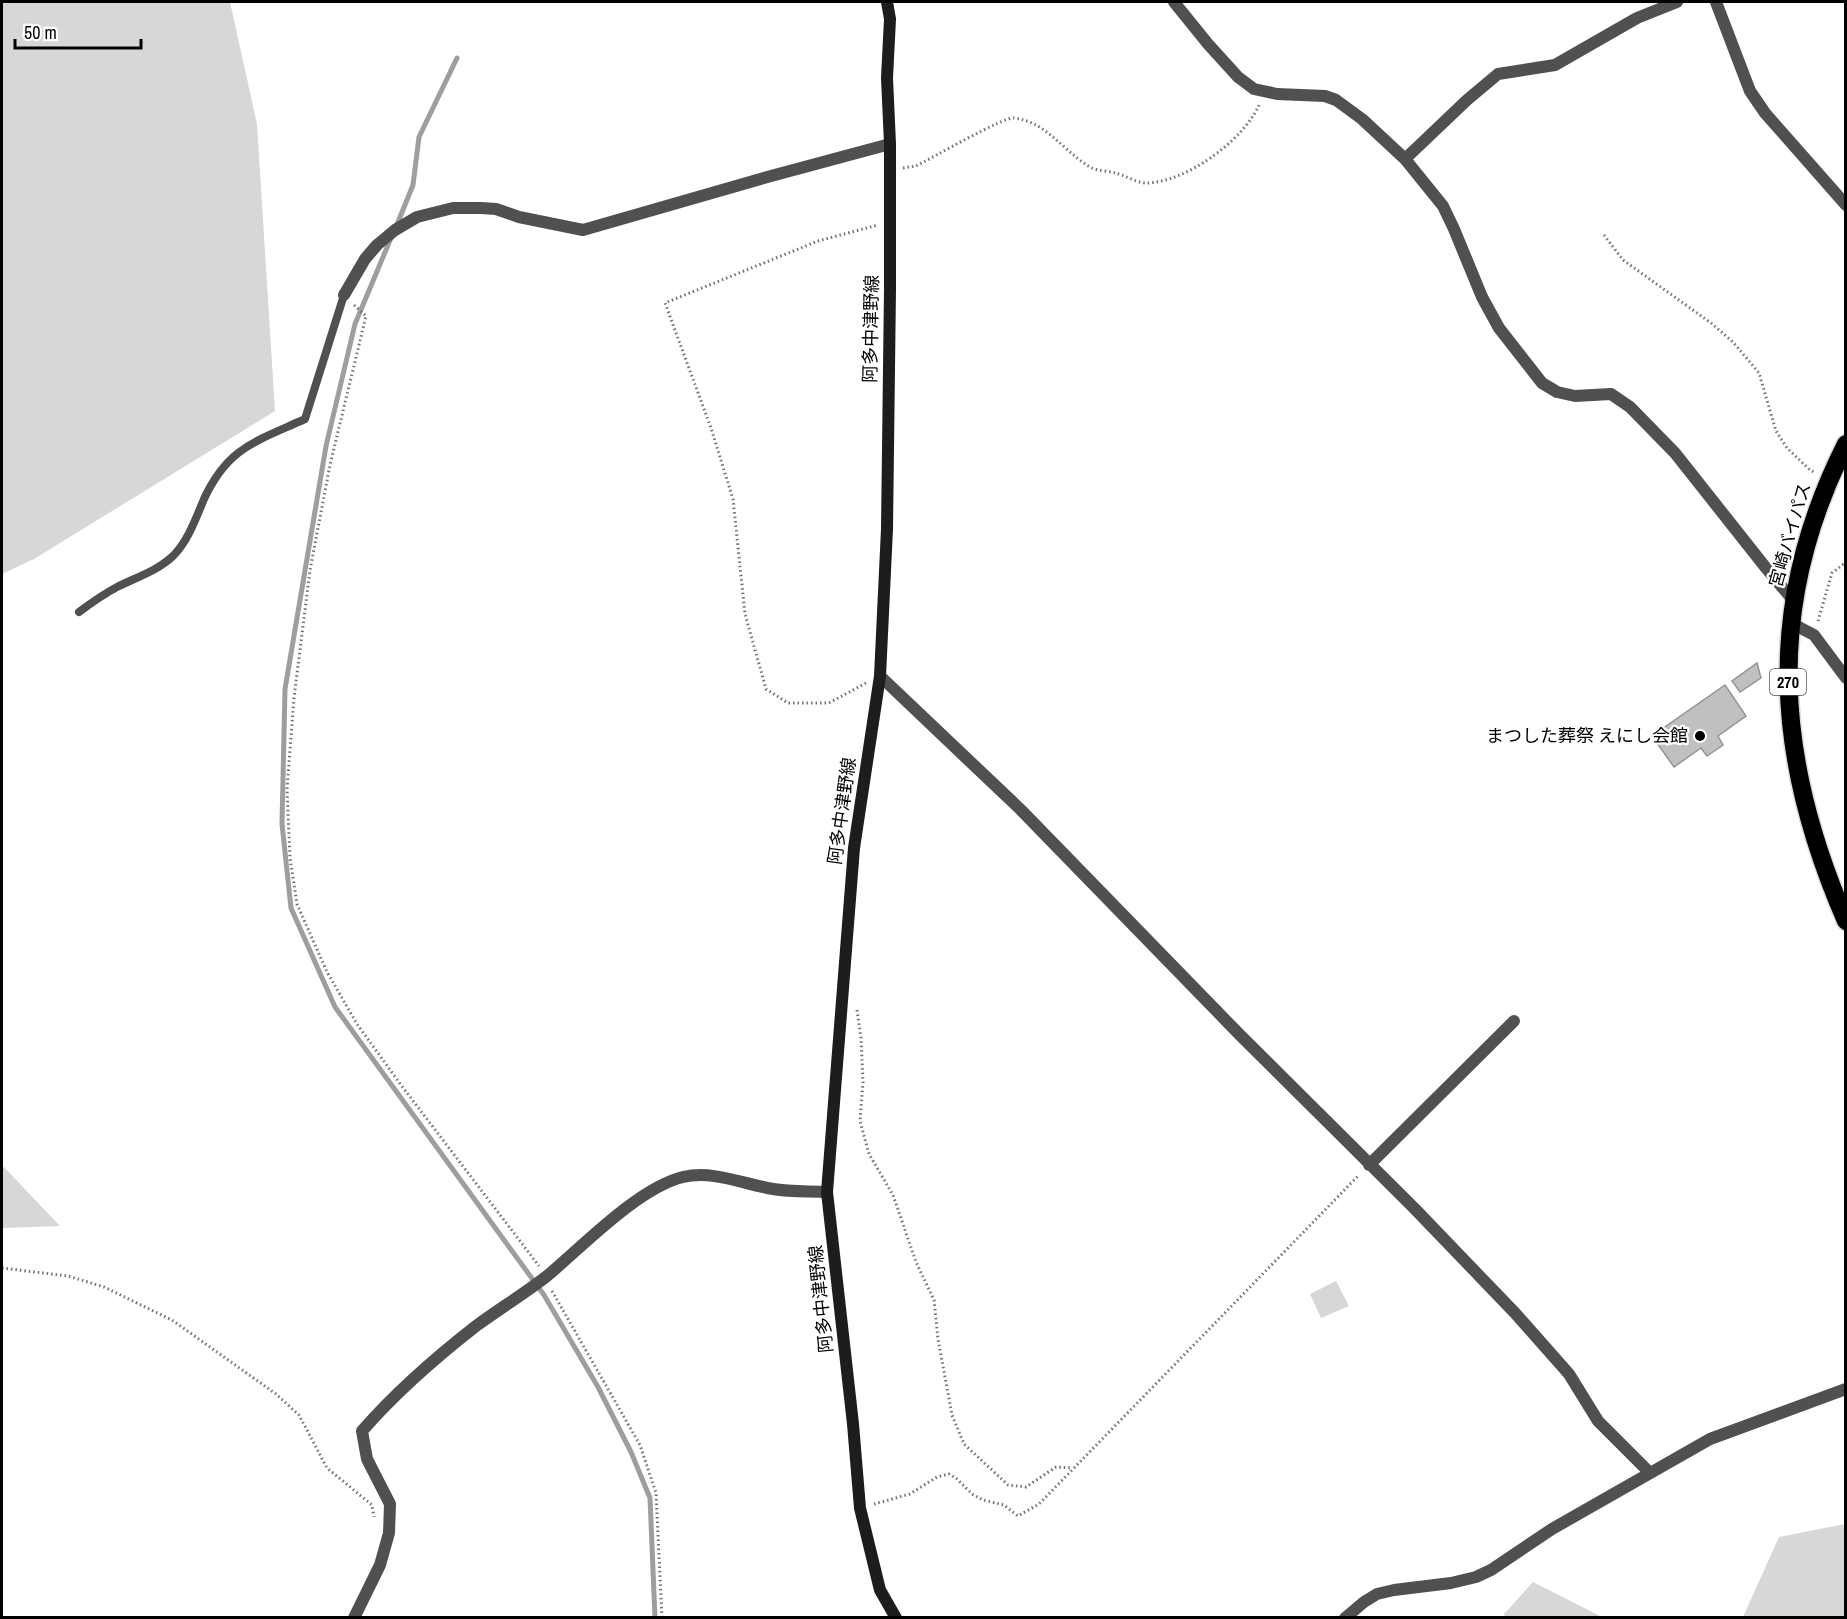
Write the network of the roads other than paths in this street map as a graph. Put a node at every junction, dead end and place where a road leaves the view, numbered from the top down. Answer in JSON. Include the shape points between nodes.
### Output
{"nodes":[{"id":1,"x":887,"y":2,"type":"edge"},
{"id":2,"x":1174,"y":2,"type":"edge"},
{"id":3,"x":1677,"y":2,"type":"edge"},
{"id":4,"x":1716,"y":2,"type":"edge"},
{"id":5,"x":890,"y":144,"type":"junction"},
{"id":6,"x":1405,"y":159,"type":"junction"},
{"id":7,"x":1845,"y":204,"type":"edge"},
{"id":8,"x":344,"y":296,"type":"joint"},
{"id":9,"x":1845,"y":444,"type":"edge"},
{"id":10,"x":1793,"y":600,"type":"junction"},
{"id":11,"x":79,"y":612,"type":"dead end"},
{"id":12,"x":1791,"y":623,"type":"junction"},
{"id":13,"x":880,"y":676,"type":"junction"},
{"id":14,"x":1845,"y":678,"type":"edge"},
{"id":15,"x":1845,"y":921,"type":"edge"},
{"id":16,"x":1514,"y":1021,"type":"dead end"},
{"id":17,"x":1369,"y":1165,"type":"junction"},
{"id":18,"x":827,"y":1192,"type":"junction"},
{"id":19,"x":1845,"y":1389,"type":"edge"},
{"id":20,"x":1650,"y":1473,"type":"junction"},
{"id":21,"x":354,"y":1617,"type":"edge"},
{"id":22,"x":896,"y":1617,"type":"edge"},
{"id":23,"x":1345,"y":1617,"type":"edge"}],
"edges":[{"from":1,"to":5,"type":"street","name":"阿多中津野線"},
{"from":2,"to":6,"type":"street","via":[[1238,77],[1254,89],[1336,100]]},
{"from":3,"to":6,"type":"street","via":[[1637,18],[1555,65],[1497,74]]},
{"from":4,"to":7,"type":"street","via":[[1750,91]]},
{"from":5,"to":8,"type":"street","via":[[583,230],[489,208],[453,208],[427,214],[395,230],[377,245]]},
{"from":5,"to":13,"type":"street","name":"阿多中津野線","via":[[887,529]]},
{"from":6,"to":10,"type":"street","via":[[1443,206],[1482,297],[1537,377],[1557,392],[1575,396],[1611,394],[1630,406],[1675,453]]},
{"from":8,"to":11,"type":"lane","via":[[305,419],[268,434],[230,459],[212,483],[176,554]]},
{"from":9,"to":10,"type":"highway","name":"宮崎バイパス","number":"270","via":[[1828,479],[1807,541]]},
{"from":10,"to":12,"type":"highway","name":"宮崎バイパス","number":"270"},
{"from":12,"to":14,"type":"street","via":[[1814,635]]},
{"from":12,"to":15,"type":"highway","name":"宮崎バイパス","number":"270","via":[[1788,676],[1798,776],[1815,840]]},
{"from":13,"to":17,"type":"street","via":[[1021,810]]},
{"from":13,"to":18,"type":"street","name":"阿多中津野線","via":[[854,848]]},
{"from":16,"to":17,"type":"street"},
{"from":17,"to":20,"type":"street","via":[[1515,1313],[1569,1374],[1598,1421]]},
{"from":18,"to":21,"type":"street","via":[[774,1189],[698,1175],[665,1184],[476,1326],[401,1389],[362,1431],[367,1459],[390,1503],[389,1533],[380,1565]]},
{"from":18,"to":22,"type":"street","name":"阿多中津野線","via":[[860,1508],[880,1590]]},
{"from":19,"to":20,"type":"street","via":[[1710,1439]]},
{"from":20,"to":23,"type":"street","via":[[1552,1529],[1491,1570],[1476,1577],[1377,1594]]}]}
